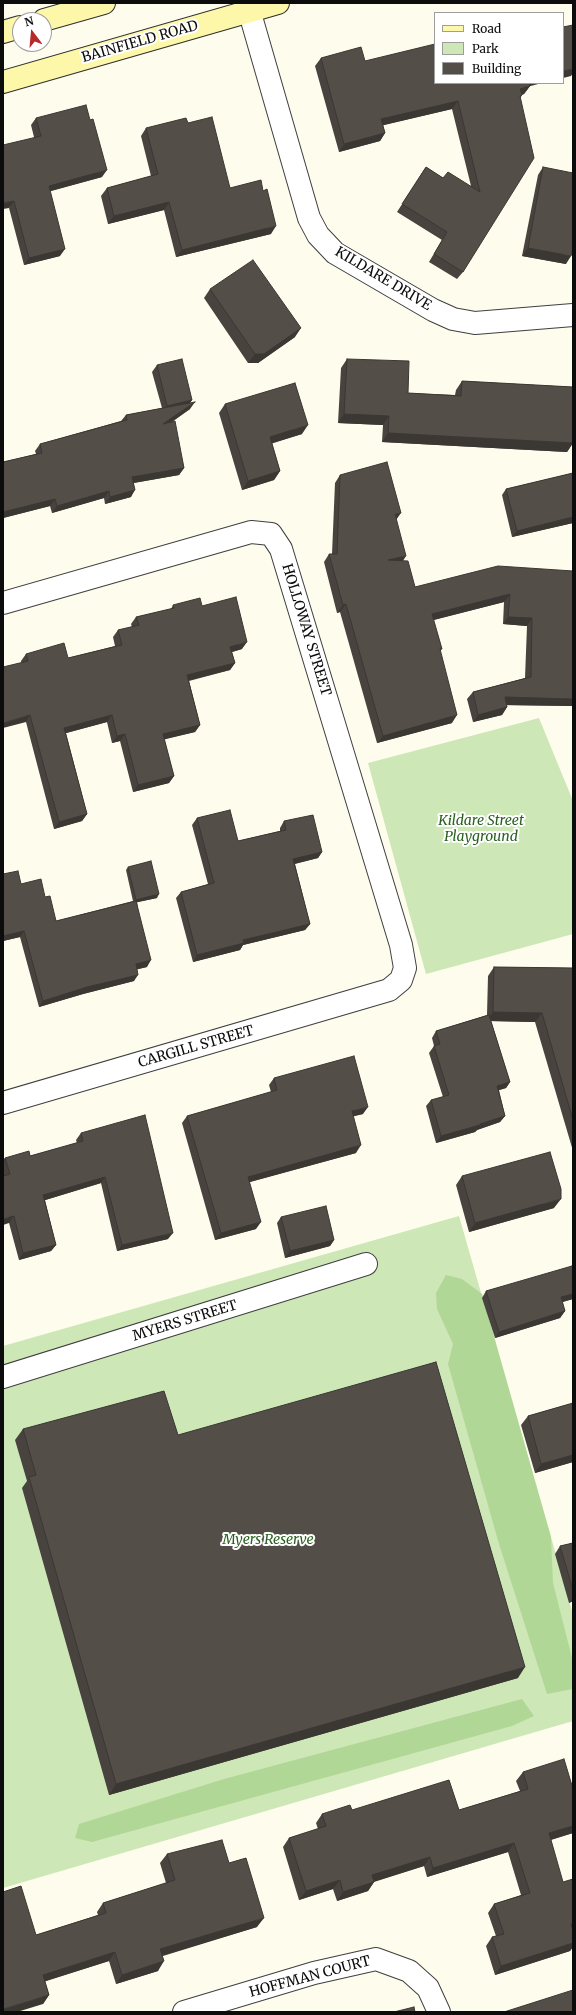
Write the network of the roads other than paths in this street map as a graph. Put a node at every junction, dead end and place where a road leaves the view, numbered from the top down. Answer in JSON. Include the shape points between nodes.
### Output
{"nodes":[{"id":1,"x":104,"y":3,"type":"edge"},
{"id":2,"x":278,"y":3,"type":"edge"},
{"id":3,"x":249,"y":7,"type":"edge"},
{"id":4,"x":52,"y":18,"type":"edge"},
{"id":5,"x":3,"y":82,"type":"edge"},
{"id":6,"x":573,"y":314,"type":"edge"},
{"id":7,"x":3,"y":603,"type":"edge"},
{"id":8,"x":389,"y":990,"type":"joint"},
{"id":9,"x":3,"y":1103,"type":"edge"},
{"id":10,"x":366,"y":1264,"type":"dead end"},
{"id":11,"x":3,"y":1377,"type":"edge"},
{"id":12,"x":184,"y":2012,"type":"edge"},
{"id":13,"x":439,"y":2012,"type":"edge"}],
"edges":[{"from":1,"to":4,"type":"main road"},
{"from":2,"to":3,"type":"main road","name":"BAINFIELD ROAD"},
{"from":3,"to":5,"type":"main road","name":"BAINFIELD ROAD"},
{"from":3,"to":6,"type":"street","name":"KILDARE DRIVE","via":[[309,218],[318,235],[335,253],[432,310],[453,319],[475,323]]},
{"from":7,"to":8,"type":"street","name":"HOLLOWAY STREET","via":[[251,532],[271,534],[281,549],[401,946],[405,968],[401,980]]},
{"from":8,"to":9,"type":"street","name":"CARGILL STREET"},
{"from":10,"to":11,"type":"street","name":"MYERS STREET"},
{"from":12,"to":13,"type":"street","name":"HOFFMAN COURT","via":[[314,1973],[376,1959],[409,1971],[428,1988]]}]}
